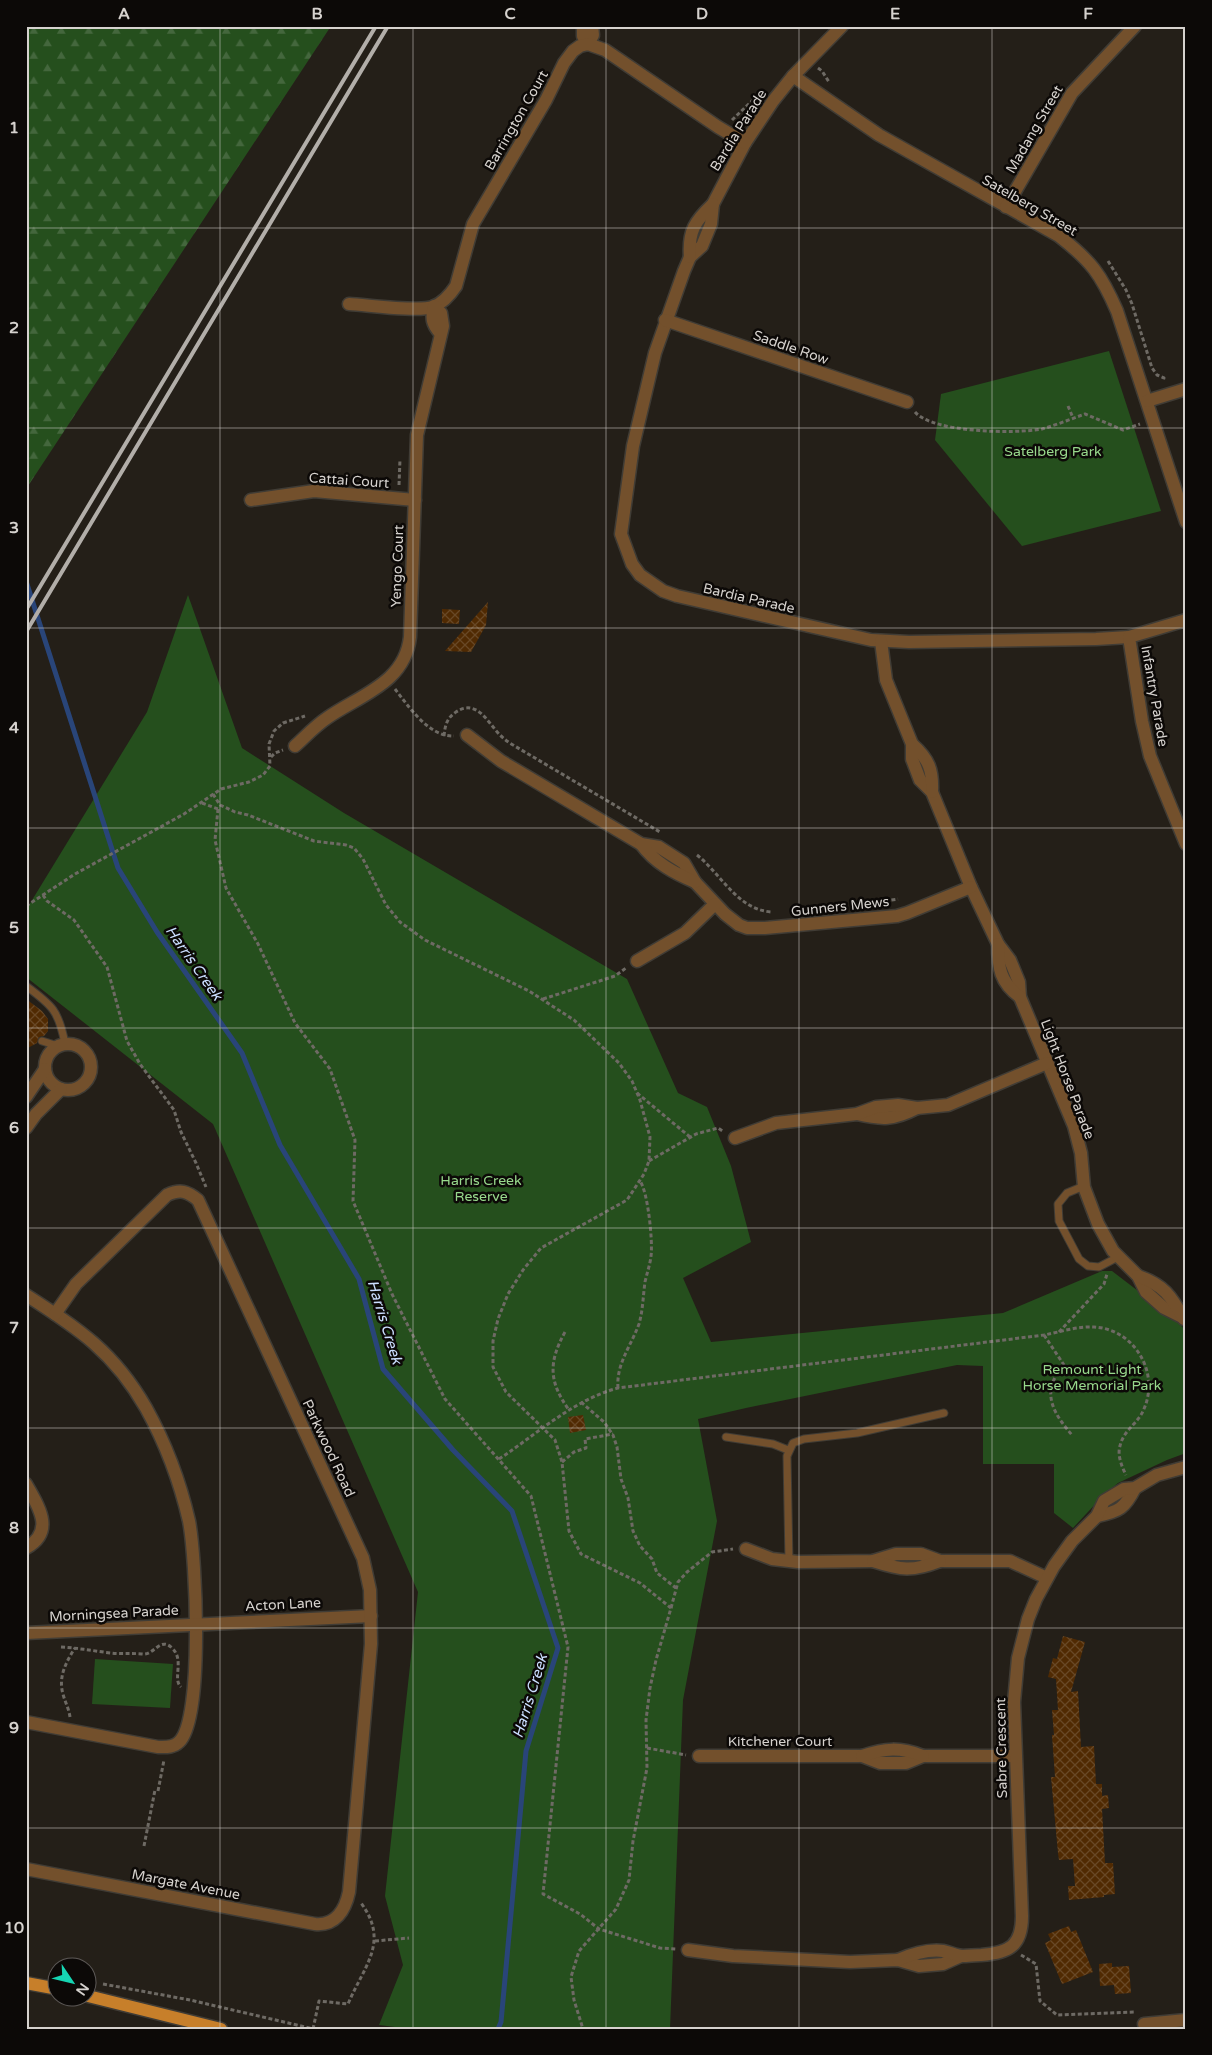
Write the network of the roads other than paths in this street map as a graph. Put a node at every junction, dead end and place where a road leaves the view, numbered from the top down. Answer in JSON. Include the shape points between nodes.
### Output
{"nodes":[{"id":1,"x":583,"y":26,"type":"edge"},
{"id":2,"x":592,"y":26,"type":"edge"},
{"id":3,"x":842,"y":26,"type":"edge"},
{"id":4,"x":1135,"y":26,"type":"edge"},
{"id":5,"x":588,"y":44,"type":"junction"},
{"id":6,"x":793,"y":76,"type":"junction"},
{"id":7,"x":745,"y":143,"type":"junction"},
{"id":8,"x":1006,"y":207,"type":"junction"},
{"id":9,"x":349,"y":304,"type":"dead end"},
{"id":10,"x":434,"y":306,"type":"junction"},
{"id":11,"x":665,"y":320,"type":"junction"},
{"id":12,"x":1186,"y":389,"type":"edge"},
{"id":13,"x":1147,"y":401,"type":"junction"},
{"id":14,"x":907,"y":402,"type":"road end"},
{"id":15,"x":251,"y":500,"type":"dead end"},
{"id":16,"x":415,"y":500,"type":"junction"},
{"id":17,"x":1186,"y":522,"type":"edge"},
{"id":18,"x":1186,"y":620,"type":"edge"},
{"id":19,"x":1129,"y":637,"type":"junction"},
{"id":20,"x":881,"y":641,"type":"junction"},
{"id":21,"x":467,"y":735,"type":"road end"},
{"id":22,"x":294,"y":746,"type":"dead end"},
{"id":23,"x":1186,"y":844,"type":"edge"},
{"id":24,"x":971,"y":887,"type":"junction"},
{"id":25,"x":715,"y":904,"type":"junction"},
{"id":26,"x":637,"y":961,"type":"road end"},
{"id":27,"x":26,"y":986,"type":"edge"},
{"id":28,"x":42,"y":1041,"type":"dead end"},
{"id":29,"x":62,"y":1045,"type":"junction"},
{"id":30,"x":1047,"y":1062,"type":"junction"},
{"id":31,"x":45,"y":1069,"type":"junction"},
{"id":32,"x":61,"y":1089,"type":"junction"},
{"id":33,"x":26,"y":1097,"type":"edge"},
{"id":34,"x":26,"y":1128,"type":"edge"},
{"id":35,"x":735,"y":1138,"type":"road end"},
{"id":36,"x":1084,"y":1186,"type":"junction"},
{"id":37,"x":1118,"y":1257,"type":"junction"},
{"id":38,"x":26,"y":1295,"type":"edge"},
{"id":39,"x":55,"y":1314,"type":"junction"},
{"id":40,"x":1185,"y":1319,"type":"edge"},
{"id":41,"x":944,"y":1414,"type":"dead end"},
{"id":42,"x":726,"y":1437,"type":"dead end"},
{"id":43,"x":788,"y":1450,"type":"junction"},
{"id":44,"x":1186,"y":1466,"type":"edge"},
{"id":45,"x":26,"y":1484,"type":"edge"},
{"id":46,"x":26,"y":1548,"type":"edge"},
{"id":47,"x":746,"y":1549,"type":"road end"},
{"id":48,"x":789,"y":1562,"type":"junction"},
{"id":49,"x":1047,"y":1578,"type":"junction"},
{"id":50,"x":371,"y":1616,"type":"junction"},
{"id":51,"x":196,"y":1624,"type":"junction"},
{"id":52,"x":26,"y":1633,"type":"edge"},
{"id":53,"x":26,"y":1722,"type":"edge"},
{"id":54,"x":698,"y":1756,"type":"road end"},
{"id":55,"x":1016,"y":1756,"type":"junction"},
{"id":56,"x":26,"y":1869,"type":"edge"},
{"id":57,"x":338,"y":1917,"type":"joint"},
{"id":58,"x":688,"y":1950,"type":"road end"},
{"id":59,"x":26,"y":1983,"type":"edge"},
{"id":60,"x":48,"y":1987,"type":"edge"},
{"id":61,"x":98,"y":1998,"type":"edge"},
{"id":62,"x":1142,"y":2018,"type":"road end"},
{"id":63,"x":1186,"y":2020,"type":"edge"},
{"id":64,"x":221,"y":2029,"type":"edge"}],
"edges":[{"from":1,"to":5,"type":"street","via":[[583,36]]},
{"from":2,"to":5,"type":"street","via":[[593,34]]},
{"from":3,"to":6,"type":"street","name":"Bardia Parade"},
{"from":4,"to":8,"type":"street","name":"Madang Street","via":[[1072,93]]},
{"from":5,"to":7,"type":"street","via":[[605,50]]},
{"from":5,"to":10,"type":"street","name":"Barrington Court","via":[[573,51],[564,62],[546,100],[473,224],[456,286],[446,299]]},
{"from":6,"to":7,"type":"street","name":"Bardia Parade"},
{"from":6,"to":8,"type":"street","name":"Satelberg Street","via":[[879,135]]},
{"from":7,"to":11,"type":"street","name":"Bardia Parade","via":[[713,204],[711,224],[702,246],[690,257]]},
{"from":8,"to":13,"type":"street","name":"Satelberg Street","via":[[1059,236],[1084,256],[1105,283]]},
{"from":9,"to":10,"type":"street"},
{"from":10,"to":16,"type":"street","name":"Yengo Court","via":[[441,313],[444,326],[417,435]]},
{"from":11,"to":14,"type":"street","name":"Saddle Row"},
{"from":11,"to":20,"type":"street","name":"Bardia Parade","via":[[640,410],[627,482],[621,534],[632,564],[651,584],[677,596],[860,639]]},
{"from":12,"to":13,"type":"street"},
{"from":13,"to":17,"type":"street","name":"Satelberg Street"},
{"from":15,"to":16,"type":"street","name":"Cattai Court","via":[[320,491]]},
{"from":16,"to":22,"type":"street","name":"Yengo Court","via":[[409,648],[402,666],[388,681],[328,718]]},
{"from":18,"to":19,"type":"street","name":"Bardia Parade"},
{"from":19,"to":20,"type":"street","name":"Bardia Parade"},
{"from":19,"to":23,"type":"street","name":"Infantry Parade","via":[[1150,756]]},
{"from":20,"to":24,"type":"street","name":"Light Horse Parade","via":[[886,680],[912,744],[912,759],[920,780],[932,792]]},
{"from":21,"to":25,"type":"street","name":"Gunners Mews","via":[[501,761],[641,844],[651,857],[676,874],[696,882]]},
{"from":24,"to":25,"type":"street","name":"Gunners Mews","via":[[897,916],[756,929],[739,925]]},
{"from":24,"to":30,"type":"street","name":"Light Horse Parade","via":[[998,944],[1010,960],[1019,982],[1020,997]]},
{"from":25,"to":26,"type":"street","via":[[685,933]]},
{"from":27,"to":29,"type":"lane","via":[[52,1006],[62,1028]]},
{"from":28,"to":29,"type":"lane"},
{"from":29,"to":31,"type":"street","via":[[48,1055]]},
{"from":29,"to":32,"type":"street","via":[[76,1045],[83,1049],[91,1066],[88,1079],[82,1085]]},
{"from":30,"to":35,"type":"street","via":[[948,1105],[876,1107],[857,1114],[776,1123]]},
{"from":30,"to":36,"type":"street","name":"Light Horse Parade","via":[[1078,1140]]},
{"from":31,"to":32,"type":"street","via":[[51,1083]]},
{"from":31,"to":33,"type":"street"},
{"from":32,"to":34,"type":"street"},
{"from":36,"to":37,"type":"street","name":"Light Horse Parade","via":[[1098,1224]]},
{"from":36,"to":37,"type":"lane","via":[[1067,1193],[1058,1204],[1059,1221],[1079,1259],[1088,1266],[1099,1267]]},
{"from":37,"to":40,"type":"street","name":"Light Horse Parade","via":[[1138,1276],[1155,1282],[1173,1298]]},
{"from":38,"to":39,"type":"street"},
{"from":39,"to":50,"type":"street","name":"Parkwood Road","via":[[76,1284],[167,1195],[188,1192],[198,1200],[363,1558],[370,1590]]},
{"from":39,"to":51,"type":"street","via":[[90,1339],[115,1364],[136,1392],[164,1444],[189,1522],[195,1566]]},
{"from":41,"to":43,"type":"lane","via":[[857,1433],[797,1440]]},
{"from":42,"to":43,"type":"lane","via":[[774,1444]]},
{"from":43,"to":48,"type":"lane"},
{"from":44,"to":49,"type":"street","name":"Sabre Crescent","via":[[1157,1475],[1135,1488],[1124,1489],[1104,1502],[1097,1516],[1072,1541]]},
{"from":45,"to":46,"type":"street","via":[[43,1526],[35,1542]]},
{"from":47,"to":48,"type":"street"},
{"from":48,"to":49,"type":"street","via":[[873,1561],[896,1554],[921,1554],[940,1561],[1010,1561]]},
{"from":49,"to":55,"type":"street","name":"Sabre Crescent","via":[[1028,1619],[1018,1658],[1014,1702]]},
{"from":50,"to":51,"type":"street","name":"Acton Lane"},
{"from":50,"to":57,"type":"street","name":"Parkwood Road","via":[[348,1896]]},
{"from":51,"to":52,"type":"street","name":"Morningsea Parade"},
{"from":51,"to":53,"type":"street","name":"Morningsea Parade","via":[[186,1729],[174,1746],[158,1747]]},
{"from":54,"to":55,"type":"street","name":"Kitchener Court","via":[[862,1756],[880,1750],[906,1750],[923,1756]]},
{"from":55,"to":58,"type":"street","name":"Sabre Crescent","via":[[1022,1916],[1019,1937],[1008,1949],[961,1956],[943,1951],[918,1952],[898,1960],[850,1962],[733,1956]]},
{"from":56,"to":57,"type":"street","name":"Margate Avenue","via":[[315,1924],[326,1924]]},
{"from":59,"to":60,"type":"main road"},
{"from":61,"to":64,"type":"main road"},
{"from":62,"to":63,"type":"street"}]}
